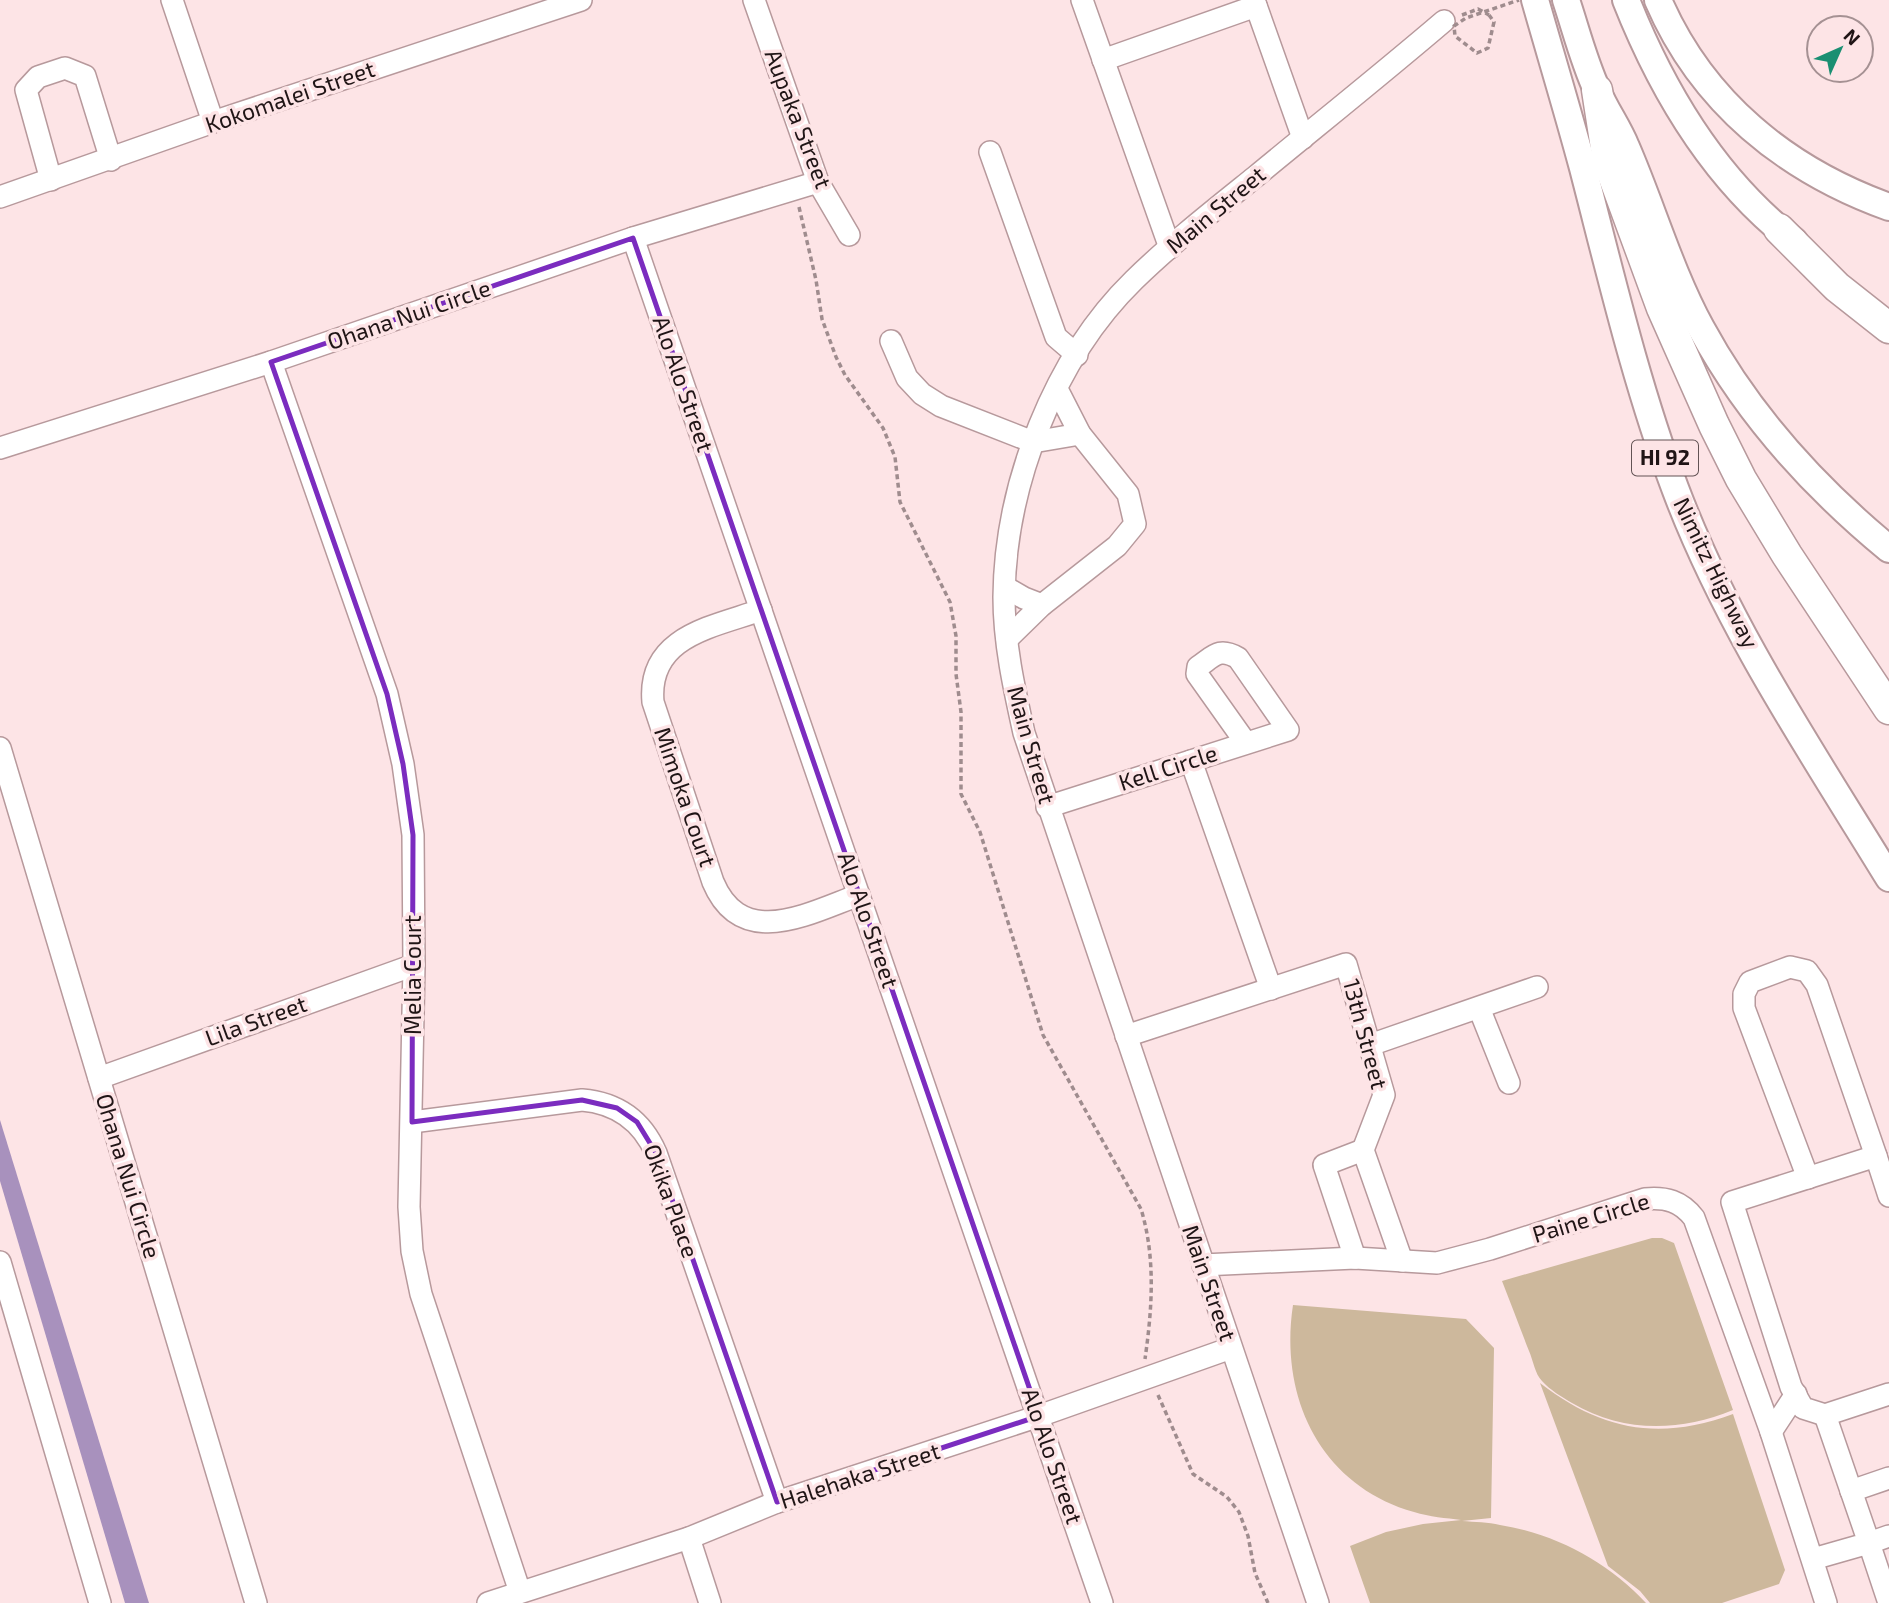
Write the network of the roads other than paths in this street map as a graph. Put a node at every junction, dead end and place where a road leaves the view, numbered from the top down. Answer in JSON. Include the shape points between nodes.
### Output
{"nodes":[{"id":1,"x":172,"y":0,"type":"edge"},
{"id":2,"x":581,"y":0,"type":"edge"},
{"id":3,"x":754,"y":0,"type":"edge"},
{"id":4,"x":1082,"y":0,"type":"edge"},
{"id":5,"x":1535,"y":0,"type":"edge"},
{"id":6,"x":1566,"y":0,"type":"edge"},
{"id":7,"x":1626,"y":0,"type":"edge"},
{"id":8,"x":1658,"y":0,"type":"edge"},
{"id":9,"x":1255,"y":3,"type":"edge"},
{"id":10,"x":1444,"y":21,"type":"road end"},
{"id":11,"x":1103,"y":60,"type":"junction"},
{"id":12,"x":1597,"y":90,"type":"junction"},
{"id":13,"x":214,"y":122,"type":"junction"},
{"id":14,"x":1303,"y":138,"type":"junction"},
{"id":15,"x":990,"y":152,"type":"dead end"},
{"id":16,"x":111,"y":160,"type":"junction"},
{"id":17,"x":51,"y":180,"type":"junction"},
{"id":18,"x":818,"y":182,"type":"junction"},
{"id":19,"x":0,"y":197,"type":"edge"},
{"id":20,"x":1889,"y":208,"type":"edge"},
{"id":21,"x":1779,"y":229,"type":"junction"},
{"id":22,"x":849,"y":235,"type":"dead end"},
{"id":23,"x":633,"y":238,"type":"junction"},
{"id":24,"x":1170,"y":248,"type":"junction"},
{"id":25,"x":1889,"y":309,"type":"edge"},
{"id":26,"x":1889,"y":328,"type":"edge"},
{"id":27,"x":891,"y":341,"type":"dead end"},
{"id":28,"x":1077,"y":355,"type":"junction"},
{"id":29,"x":271,"y":362,"type":"junction"},
{"id":30,"x":1057,"y":389,"type":"junction"},
{"id":31,"x":1080,"y":434,"type":"junction"},
{"id":32,"x":1033,"y":442,"type":"junction"},
{"id":33,"x":0,"y":448,"type":"edge"},
{"id":34,"x":1889,"y":549,"type":"edge"},
{"id":35,"x":1005,"y":587,"type":"junction"},
{"id":36,"x":1042,"y":605,"type":"junction"},
{"id":37,"x":761,"y":610,"type":"junction"},
{"id":38,"x":1007,"y":639,"type":"junction"},
{"id":39,"x":1889,"y":709,"type":"edge"},
{"id":40,"x":1246,"y":743,"type":"junction"},
{"id":41,"x":0,"y":748,"type":"edge"},
{"id":42,"x":1191,"y":761,"type":"junction"},
{"id":43,"x":1047,"y":807,"type":"junction"},
{"id":44,"x":1889,"y":878,"type":"edge"},
{"id":45,"x":859,"y":895,"type":"junction"},
{"id":46,"x":414,"y":965,"type":"junction"},
{"id":47,"x":1537,"y":987,"type":"dead end"},
{"id":48,"x":1271,"y":989,"type":"junction"},
{"id":49,"x":1479,"y":1008,"type":"junction"},
{"id":50,"x":1126,"y":1036,"type":"junction"},
{"id":51,"x":1370,"y":1045,"type":"junction"},
{"id":52,"x":99,"y":1078,"type":"junction"},
{"id":53,"x":1508,"y":1083,"type":"dead end"},
{"id":54,"x":412,"y":1122,"type":"junction"},
{"id":55,"x":1363,"y":1150,"type":"junction"},
{"id":56,"x":1876,"y":1156,"type":"junction"},
{"id":57,"x":1808,"y":1178,"type":"junction"},
{"id":58,"x":1889,"y":1196,"type":"edge"},
{"id":59,"x":1354,"y":1258,"type":"junction"},
{"id":60,"x":1402,"y":1261,"type":"junction"},
{"id":61,"x":0,"y":1262,"type":"edge"},
{"id":62,"x":1203,"y":1265,"type":"junction"},
{"id":63,"x":5,"y":1300,"type":"edge"},
{"id":64,"x":1231,"y":1348,"type":"junction"},
{"id":65,"x":1796,"y":1394,"type":"junction"},
{"id":66,"x":1889,"y":1394,"type":"edge"},
{"id":67,"x":1825,"y":1415,"type":"junction"},
{"id":68,"x":1039,"y":1416,"type":"junction"},
{"id":69,"x":1771,"y":1432,"type":"junction"},
{"id":70,"x":1889,"y":1478,"type":"edge"},
{"id":71,"x":1851,"y":1491,"type":"junction"},
{"id":72,"x":777,"y":1503,"type":"junction"},
{"id":73,"x":1889,"y":1536,"type":"edge"},
{"id":74,"x":689,"y":1538,"type":"junction"},
{"id":75,"x":1869,"y":1543,"type":"junction"},
{"id":76,"x":1812,"y":1559,"type":"junction"},
{"id":77,"x":520,"y":1592,"type":"junction"},
{"id":78,"x":100,"y":1603,"type":"edge"},
{"id":79,"x":256,"y":1603,"type":"edge"},
{"id":80,"x":488,"y":1603,"type":"edge"},
{"id":81,"x":710,"y":1603,"type":"edge"},
{"id":82,"x":1102,"y":1603,"type":"edge"},
{"id":83,"x":1318,"y":1603,"type":"edge"},
{"id":84,"x":1826,"y":1603,"type":"edge"},
{"id":85,"x":1889,"y":1603,"type":"edge"}],
"edges":[{"from":1,"to":13,"type":"street"},
{"from":2,"to":13,"type":"street","name":"Kokomalei Street"},
{"from":3,"to":18,"type":"street","name":"Aupaka Street"},
{"from":4,"to":11,"type":"street"},
{"from":5,"to":44,"type":"main road","name":"Nimitz Highway","number":"HI 92","via":[[1631,354],[1676,490],[1748,643]]},
{"from":6,"to":12,"type":"main road"},
{"from":7,"to":21,"type":"main road","via":[[1667,88],[1702,143]]},
{"from":8,"to":20,"type":"main road","via":[[1701,76],[1729,109],[1812,174]]},
{"from":9,"to":11,"type":"street"},
{"from":9,"to":14,"type":"street"},
{"from":10,"to":14,"type":"street","name":"Main Street"},
{"from":11,"to":24,"type":"street"},
{"from":12,"to":34,"type":"main road","via":[[1626,145],[1701,328],[1733,380],[1816,482]]},
{"from":12,"to":39,"type":"highway","via":[[1608,161],[1662,308],[1714,425],[1787,555]]},
{"from":13,"to":16,"type":"street","name":"Kokomalei Street"},
{"from":14,"to":24,"type":"street","name":"Main Street"},
{"from":15,"to":28,"type":"street","via":[[1056,337]]},
{"from":16,"to":17,"type":"street","name":"Kokomalei Street"},
{"from":16,"to":17,"type":"street","via":[[85,76],[65,68],[38,77],[26,90]]},
{"from":17,"to":19,"type":"street","name":"Kokomalei Street"},
{"from":18,"to":22,"type":"street","name":"Aupaka Street"},
{"from":18,"to":23,"type":"street","name":"Ohana Nui Circle"},
{"from":21,"to":25,"type":"main road"},
{"from":21,"to":26,"type":"highway","via":[[1837,287]]},
{"from":23,"to":29,"type":"street","name":"Ohana Nui Circle"},
{"from":23,"to":37,"type":"street","name":"Alo Alo Street"},
{"from":24,"to":28,"type":"street","name":"Main Street","via":[[1132,282]]},
{"from":27,"to":32,"type":"street","via":[[901,368],[922,394]]},
{"from":28,"to":30,"type":"street","name":"Main Street"},
{"from":29,"to":33,"type":"street","name":"Ohana Nui Circle"},
{"from":29,"to":46,"type":"street","name":"Melia Court","via":[[387,694],[413,835]]},
{"from":30,"to":31,"type":"street"},
{"from":30,"to":32,"type":"street","name":"Main Street"},
{"from":31,"to":32,"type":"street"},
{"from":31,"to":36,"type":"street","via":[[1128,494],[1135,524],[1117,546]]},
{"from":32,"to":35,"type":"street","name":"Main Street","via":[[1010,526]]},
{"from":35,"to":36,"type":"street"},
{"from":35,"to":38,"type":"street","name":"Main Street"},
{"from":36,"to":38,"type":"street"},
{"from":37,"to":45,"type":"street","name":"Alo Alo Street"},
{"from":37,"to":45,"type":"street","name":"Mimoka Court","via":[[680,640],[662,659],[652,684],[653,702],[713,882],[734,911],[769,923]]},
{"from":38,"to":43,"type":"street","name":"Main Street","via":[[1024,733]]},
{"from":40,"to":40,"type":"street","name":"Kell Circle","via":[[1288,730],[1238,658],[1220,652],[1198,667],[1197,674]]},
{"from":40,"to":42,"type":"street","name":"Kell Circle"},
{"from":41,"to":52,"type":"street","name":"Ohana Nui Circle"},
{"from":42,"to":43,"type":"street","name":"Kell Circle"},
{"from":42,"to":48,"type":"street"},
{"from":43,"to":50,"type":"street","name":"Main Street"},
{"from":45,"to":68,"type":"street","name":"Alo Alo Street"},
{"from":46,"to":52,"type":"street","name":"Lila Street"},
{"from":46,"to":54,"type":"street","name":"Melia Court"},
{"from":47,"to":49,"type":"street"},
{"from":48,"to":50,"type":"street"},
{"from":48,"to":51,"type":"street","name":"13th Street","via":[[1346,964]]},
{"from":49,"to":51,"type":"street"},
{"from":49,"to":53,"type":"street"},
{"from":50,"to":62,"type":"street","name":"Main Street"},
{"from":51,"to":55,"type":"street","name":"13th Street","via":[[1384,1095]]},
{"from":52,"to":79,"type":"street","name":"Ohana Nui Circle"},
{"from":54,"to":72,"type":"street","name":"Okika Place","via":[[582,1100],[606,1104],[637,1122],[656,1153]]},
{"from":54,"to":77,"type":"street","name":"Melia Court","via":[[409,1207],[421,1294]]},
{"from":55,"to":59,"type":"street","via":[[1324,1165]]},
{"from":55,"to":60,"type":"street"},
{"from":56,"to":57,"type":"street"},
{"from":56,"to":57,"type":"street","via":[[1817,985],[1807,971],[1790,967],[1750,982],[1744,1008]]},
{"from":56,"to":58,"type":"street"},
{"from":57,"to":65,"type":"street","via":[[1732,1202]]},
{"from":59,"to":60,"type":"street","name":"Paine Circle"},
{"from":59,"to":62,"type":"street","name":"Paine Circle"},
{"from":60,"to":69,"type":"street","name":"Paine Circle","via":[[1437,1263],[1645,1199],[1675,1201],[1694,1218]]},
{"from":61,"to":63,"type":"street"},
{"from":62,"to":64,"type":"street","name":"Main Street"},
{"from":63,"to":78,"type":"street"},
{"from":64,"to":68,"type":"street","name":"Halehaka Street"},
{"from":64,"to":83,"type":"street","name":"Main Street"},
{"from":65,"to":67,"type":"street","via":[[1804,1408]]},
{"from":65,"to":69,"type":"street"},
{"from":66,"to":67,"type":"street"},
{"from":67,"to":71,"type":"street"},
{"from":68,"to":72,"type":"street","name":"Halehaka Street"},
{"from":68,"to":82,"type":"street","name":"Alo Alo Street"},
{"from":69,"to":76,"type":"street","name":"Paine Circle"},
{"from":70,"to":71,"type":"street"},
{"from":71,"to":75,"type":"street"},
{"from":72,"to":74,"type":"street","name":"Halehaka Street"},
{"from":73,"to":75,"type":"street"},
{"from":74,"to":77,"type":"street","name":"Halehaka Street"},
{"from":74,"to":81,"type":"street"},
{"from":75,"to":76,"type":"street"},
{"from":75,"to":85,"type":"street"},
{"from":76,"to":84,"type":"street","name":"Paine Circle"},
{"from":77,"to":80,"type":"street","name":"Halehaka Street"}]}
